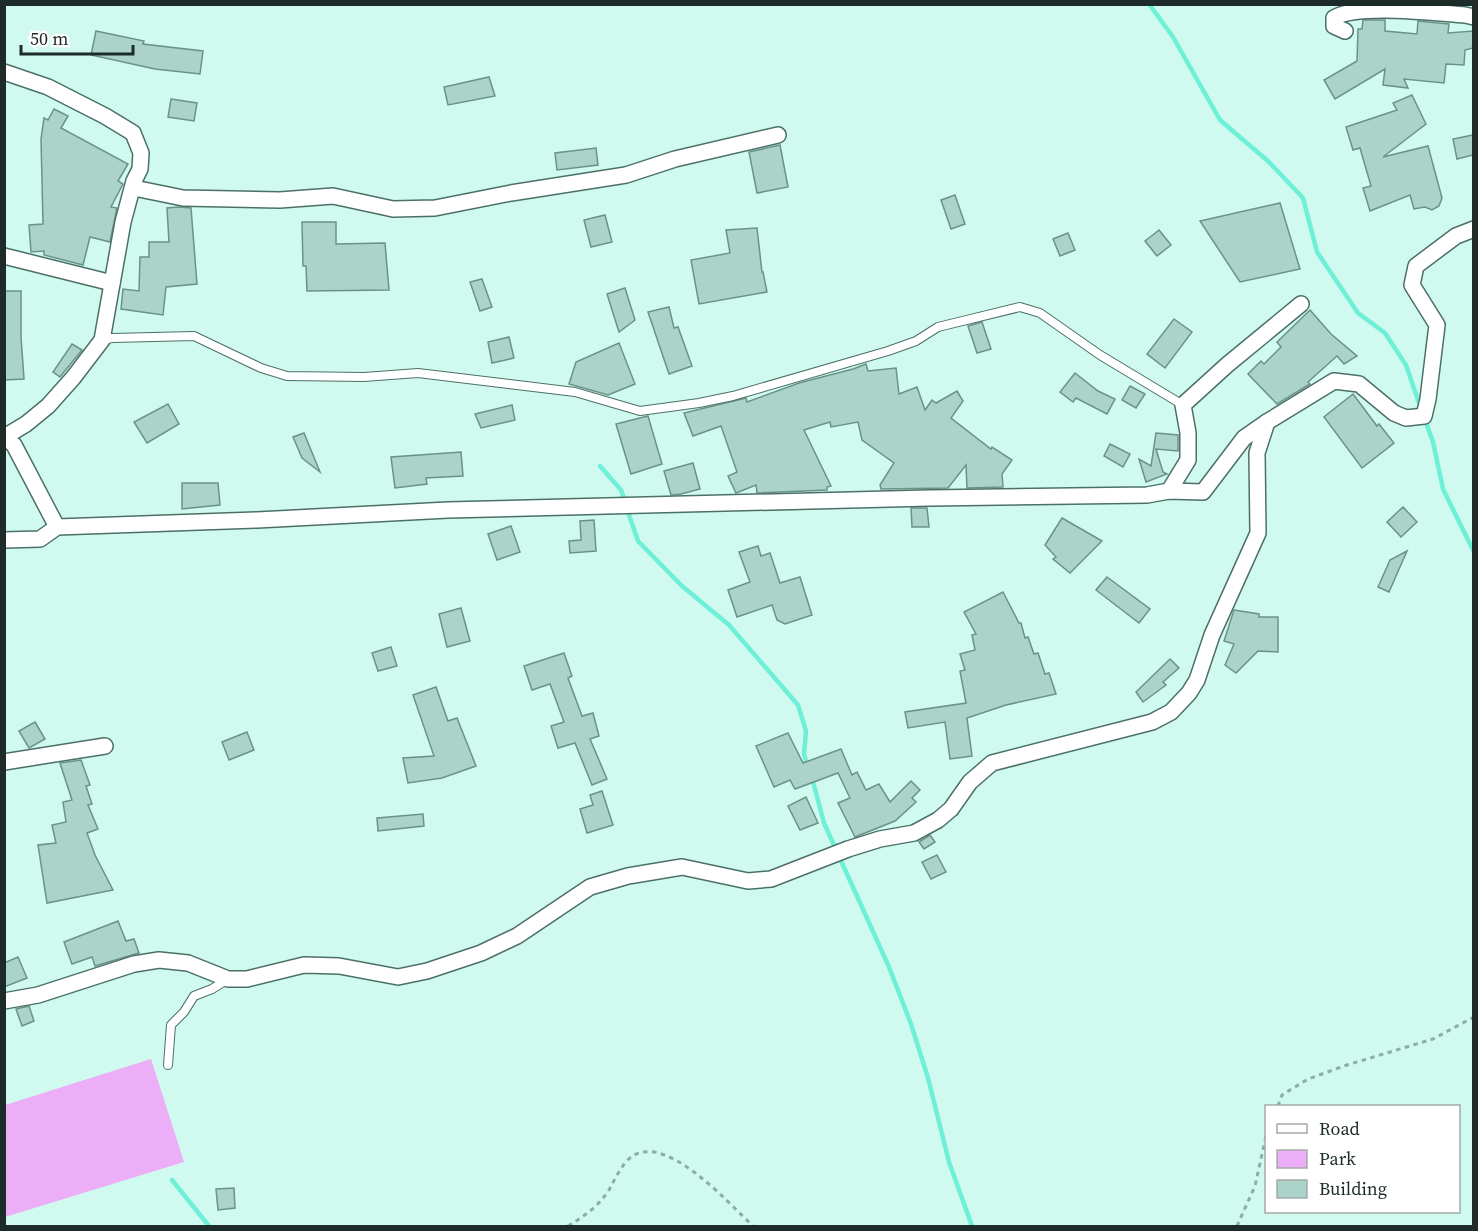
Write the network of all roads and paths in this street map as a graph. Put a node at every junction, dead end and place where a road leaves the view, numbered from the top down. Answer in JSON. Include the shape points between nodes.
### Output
{"nodes":[{"id":1,"x":1473,"y":17,"type":"edge"},
{"id":2,"x":1345,"y":31,"type":"dead end"},
{"id":3,"x":4,"y":72,"type":"edge"},
{"id":4,"x":778,"y":135,"type":"dead end"},
{"id":5,"x":134,"y":188,"type":"junction"},
{"id":6,"x":1473,"y":229,"type":"edge"},
{"id":7,"x":4,"y":256,"type":"edge"},
{"id":8,"x":112,"y":283,"type":"junction"},
{"id":9,"x":1301,"y":304,"type":"dead end"},
{"id":10,"x":102,"y":340,"type":"junction"},
{"id":11,"x":1183,"y":405,"type":"junction"},
{"id":12,"x":1267,"y":422,"type":"junction"},
{"id":13,"x":5,"y":436,"type":"edge"},
{"id":14,"x":1169,"y":491,"type":"junction"},
{"id":15,"x":57,"y":527,"type":"junction"},
{"id":16,"x":4,"y":540,"type":"edge"},
{"id":17,"x":105,"y":746,"type":"dead end"},
{"id":18,"x":4,"y":762,"type":"edge"},
{"id":19,"x":228,"y":979,"type":"junction"},
{"id":20,"x":4,"y":1001,"type":"edge"},
{"id":21,"x":1473,"y":1017,"type":"edge"},
{"id":22,"x":168,"y":1065,"type":"dead end"},
{"id":23,"x":1279,"y":1105,"type":"edge"},
{"id":24,"x":1265,"y":1141,"type":"edge"},
{"id":25,"x":568,"y":1227,"type":"edge"},
{"id":26,"x":753,"y":1227,"type":"edge"},
{"id":27,"x":1237,"y":1227,"type":"edge"}],
"edges":[{"from":1,"to":2,"type":"street","via":[[1361,9],[1334,18],[1334,26]]},
{"from":3,"to":5,"type":"street","via":[[48,87],[134,133],[141,153]]},
{"from":4,"to":5,"type":"street","via":[[675,159],[627,175],[435,208],[393,209],[333,196],[280,200],[183,198]]},
{"from":5,"to":8,"type":"street","via":[[123,222]]},
{"from":6,"to":12,"type":"street","via":[[1456,236],[1416,266],[1412,285],[1437,325],[1424,416],[1406,418],[1359,384],[1334,381]]},
{"from":7,"to":8,"type":"street"},
{"from":8,"to":10,"type":"street"},
{"from":9,"to":11,"type":"street"},
{"from":10,"to":11,"type":"lane","via":[[194,336],[287,376],[418,374],[575,392],[639,411],[733,396],[888,351],[916,341],[938,327],[1020,307],[1040,313]]},
{"from":10,"to":13,"type":"street","via":[[48,406]]},
{"from":11,"to":14,"type":"street","via":[[1188,460]]},
{"from":12,"to":14,"type":"street","via":[[1245,438],[1203,492]]},
{"from":12,"to":19,"type":"street","via":[[1257,453],[1258,533],[1212,635],[1197,680],[1171,712],[1152,722],[992,763],[970,782],[951,809],[914,833],[879,839],[771,879],[748,881],[682,867],[639,874],[590,887],[517,936],[427,971],[398,977],[339,966],[304,965],[247,979]]},
{"from":13,"to":15,"type":"street","via":[[14,445]]},
{"from":14,"to":15,"type":"street","via":[[1147,495],[448,510]]},
{"from":15,"to":16,"type":"street","via":[[39,539]]},
{"from":17,"to":18,"type":"street"},
{"from":19,"to":20,"type":"street","via":[[188,963],[159,960]]},
{"from":19,"to":22,"type":"lane","via":[[194,996],[171,1025]]},
{"from":21,"to":23,"type":"path","via":[[1433,1040],[1308,1079],[1282,1095]]},
{"from":24,"to":27,"type":"path","via":[[1255,1186]]},
{"from":25,"to":26,"type":"path","via":[[592,1211],[626,1161],[654,1151],[671,1156],[702,1178]]}]}
